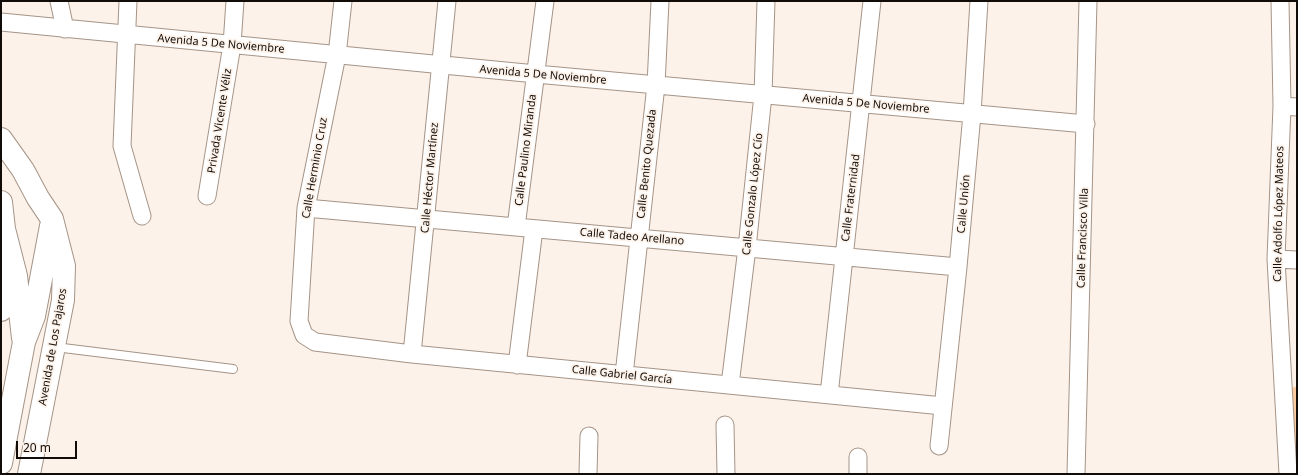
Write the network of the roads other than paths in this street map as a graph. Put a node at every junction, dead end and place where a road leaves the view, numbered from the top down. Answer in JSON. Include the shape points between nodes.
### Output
{"nodes":[{"id":1,"x":59,"y":1,"type":"edge"},
{"id":2,"x":128,"y":1,"type":"edge"},
{"id":3,"x":235,"y":1,"type":"edge"},
{"id":4,"x":343,"y":1,"type":"edge"},
{"id":5,"x":447,"y":1,"type":"edge"},
{"id":6,"x":545,"y":1,"type":"edge"},
{"id":7,"x":660,"y":1,"type":"edge"},
{"id":8,"x":766,"y":1,"type":"edge"},
{"id":9,"x":872,"y":1,"type":"edge"},
{"id":10,"x":979,"y":1,"type":"edge"},
{"id":11,"x":1088,"y":1,"type":"edge"},
{"id":12,"x":1280,"y":1,"type":"edge"},
{"id":13,"x":1,"y":22,"type":"edge"},
{"id":14,"x":65,"y":29,"type":"junction"},
{"id":15,"x":125,"y":35,"type":"junction"},
{"id":16,"x":232,"y":45,"type":"junction"},
{"id":17,"x":337,"y":55,"type":"junction"},
{"id":18,"x":440,"y":65,"type":"junction"},
{"id":19,"x":536,"y":74,"type":"junction"},
{"id":20,"x":656,"y":85,"type":"junction"},
{"id":21,"x":763,"y":95,"type":"junction"},
{"id":22,"x":862,"y":104,"type":"junction"},
{"id":23,"x":1290,"y":107,"type":"edge"},
{"id":24,"x":972,"y":114,"type":"junction"},
{"id":25,"x":1086,"y":124,"type":"junction"},
{"id":26,"x":1,"y":139,"type":"edge"},
{"id":27,"x":207,"y":196,"type":"dead end"},
{"id":28,"x":1,"y":202,"type":"edge"},
{"id":29,"x":306,"y":208,"type":"junction"},
{"id":30,"x":142,"y":216,"type":"dead end"},
{"id":31,"x":52,"y":219,"type":"junction"},
{"id":32,"x":426,"y":219,"type":"junction"},
{"id":33,"x":516,"y":227,"type":"junction"},
{"id":34,"x":4,"y":229,"type":"junction"},
{"id":35,"x":534,"y":229,"type":"junction"},
{"id":36,"x":639,"y":238,"type":"junction"},
{"id":37,"x":747,"y":248,"type":"junction"},
{"id":38,"x":844,"y":257,"type":"junction"},
{"id":39,"x":1276,"y":259,"type":"junction"},
{"id":40,"x":1297,"y":260,"type":"edge"},
{"id":41,"x":958,"y":267,"type":"junction"},
{"id":42,"x":1,"y":310,"type":"edge"},
{"id":43,"x":304,"y":335,"type":"joint"},
{"id":44,"x":24,"y":342,"type":"junction"},
{"id":45,"x":54,"y":347,"type":"junction"},
{"id":46,"x":412,"y":354,"type":"junction"},
{"id":47,"x":517,"y":365,"type":"junction"},
{"id":48,"x":233,"y":369,"type":"dead end"},
{"id":49,"x":624,"y":375,"type":"junction"},
{"id":50,"x":730,"y":385,"type":"junction"},
{"id":51,"x":829,"y":395,"type":"junction"},
{"id":52,"x":943,"y":406,"type":"junction"},
{"id":53,"x":725,"y":425,"type":"dead end"},
{"id":54,"x":589,"y":436,"type":"dead end"},
{"id":55,"x":939,"y":446,"type":"dead end"},
{"id":56,"x":1,"y":463,"type":"edge"},
{"id":57,"x":29,"y":474,"type":"edge"},
{"id":58,"x":588,"y":474,"type":"edge"},
{"id":59,"x":726,"y":474,"type":"edge"},
{"id":60,"x":1076,"y":474,"type":"edge"},
{"id":61,"x":1288,"y":474,"type":"edge"}],
"edges":[{"from":1,"to":14,"type":"street"},
{"from":2,"to":15,"type":"street"},
{"from":3,"to":16,"type":"street","name":"Privada Vicente Véliz"},
{"from":4,"to":17,"type":"street","name":"Calle Herminio Cruz"},
{"from":5,"to":18,"type":"street","name":"Calle Héctor Martínez"},
{"from":6,"to":19,"type":"street","name":"Calle Paulino Miranda"},
{"from":7,"to":20,"type":"street","name":"Calle Benito Quezada"},
{"from":8,"to":21,"type":"street","name":"Calle Gonzalo López Cío"},
{"from":9,"to":22,"type":"street","name":"Calle Fraternidad"},
{"from":10,"to":24,"type":"street","name":"Calle Unión"},
{"from":11,"to":25,"type":"street","name":"Calle Francisco Villa"},
{"from":12,"to":23,"type":"street","name":"Calle Adolfo López Mateos"},
{"from":13,"to":14,"type":"street","name":"Avenida 5 De Noviembre"},
{"from":14,"to":15,"type":"street","name":"Avenida 5 De Noviembre"},
{"from":15,"to":16,"type":"street","name":"Avenida 5 De Noviembre"},
{"from":15,"to":30,"type":"street","via":[[122,146]]},
{"from":16,"to":17,"type":"street","name":"Avenida 5 De Noviembre"},
{"from":16,"to":27,"type":"street","name":"Privada Vicente Véliz"},
{"from":17,"to":18,"type":"street","name":"Avenida 5 De Noviembre"},
{"from":17,"to":29,"type":"street","name":"Calle Herminio Cruz"},
{"from":18,"to":19,"type":"street","name":"Avenida 5 De Noviembre"},
{"from":18,"to":32,"type":"street","name":"Calle Héctor Martínez"},
{"from":19,"to":20,"type":"street","name":"Avenida 5 De Noviembre"},
{"from":19,"to":33,"type":"street","name":"Calle Paulino Miranda"},
{"from":20,"to":21,"type":"street","name":"Avenida 5 De Noviembre"},
{"from":20,"to":36,"type":"street","name":"Calle Benito Quezada"},
{"from":21,"to":22,"type":"street","name":"Avenida 5 De Noviembre"},
{"from":21,"to":37,"type":"street","name":"Calle Gonzalo López Cío"},
{"from":22,"to":24,"type":"street","name":"Avenida 5 De Noviembre"},
{"from":22,"to":38,"type":"street","name":"Calle Fraternidad"},
{"from":23,"to":39,"type":"street","name":"Calle Adolfo López Mateos"},
{"from":24,"to":25,"type":"street","name":"Avenida 5 De Noviembre"},
{"from":24,"to":41,"type":"street","name":"Calle Unión"},
{"from":25,"to":60,"type":"street","name":"Calle Francisco Villa"},
{"from":26,"to":31,"type":"main road","name":"Avenida de Los Pajaros","via":[[24,170]]},
{"from":28,"to":34,"type":"main road"},
{"from":29,"to":32,"type":"street","name":"Calle Tadeo Arellano"},
{"from":29,"to":43,"type":"street","name":"Calle Herminio Cruz","via":[[299,321]]},
{"from":31,"to":44,"type":"main road","via":[[34,316]]},
{"from":31,"to":45,"type":"main road","name":"Avenida de Los Pajaros","via":[[64,266],[63,300]]},
{"from":32,"to":33,"type":"street","name":"Calle Tadeo Arellano"},
{"from":32,"to":46,"type":"street","name":"Calle Héctor Martínez"},
{"from":33,"to":35,"type":"street","name":"Calle Tadeo Arellano"},
{"from":34,"to":42,"type":"main road"},
{"from":34,"to":44,"type":"main road","via":[[16,276]]},
{"from":35,"to":36,"type":"street","name":"Calle Tadeo Arellano"},
{"from":35,"to":47,"type":"street"},
{"from":36,"to":37,"type":"street","name":"Calle Tadeo Arellano"},
{"from":36,"to":49,"type":"street","name":"Calle Benito Quezada"},
{"from":37,"to":38,"type":"street","name":"Calle Tadeo Arellano"},
{"from":37,"to":50,"type":"street","name":"Calle Gonzalo López Cío"},
{"from":38,"to":41,"type":"street","name":"Calle Tadeo Arellano"},
{"from":38,"to":51,"type":"street","name":"Calle Fraternidad"},
{"from":39,"to":40,"type":"street"},
{"from":39,"to":61,"type":"street","name":"Calle Adolfo López Mateos"},
{"from":41,"to":52,"type":"street","name":"Calle Unión"},
{"from":43,"to":46,"type":"street","name":"Calle Gabriel García","via":[[315,342]]},
{"from":44,"to":56,"type":"main road"},
{"from":45,"to":48,"type":"lane"},
{"from":45,"to":57,"type":"main road","name":"Avenida de Los Pajaros"},
{"from":46,"to":47,"type":"street","name":"Calle Gabriel García"},
{"from":47,"to":49,"type":"street","name":"Calle Gabriel García"},
{"from":49,"to":50,"type":"street","name":"Calle Gabriel García"},
{"from":50,"to":51,"type":"street","name":"Calle Gabriel García"},
{"from":51,"to":52,"type":"street","name":"Calle Gabriel García"},
{"from":52,"to":55,"type":"street","name":"Calle Unión"},
{"from":53,"to":59,"type":"street"},
{"from":54,"to":58,"type":"street"}]}
